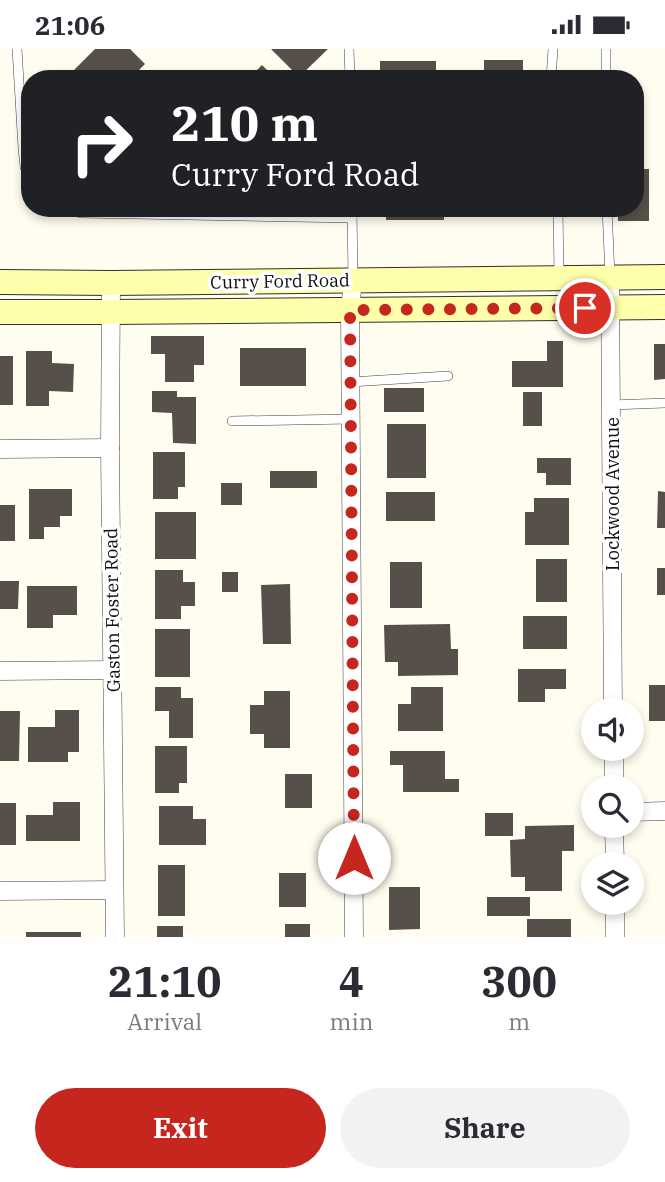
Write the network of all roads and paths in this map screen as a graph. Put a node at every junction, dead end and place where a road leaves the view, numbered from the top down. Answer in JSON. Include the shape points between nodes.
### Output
{"nodes":[{"id":1,"x":17,"y":49,"type":"edge"},
{"id":2,"x":349,"y":49,"type":"edge"},
{"id":3,"x":553,"y":49,"type":"edge"},
{"id":4,"x":606,"y":49,"type":"edge"},
{"id":5,"x":350,"y":70,"type":"edge"},
{"id":6,"x":552,"y":70,"type":"edge"},
{"id":7,"x":606,"y":70,"type":"edge"},
{"id":8,"x":21,"y":115,"type":"edge"},
{"id":9,"x":352,"y":217,"type":"edge"},
{"id":10,"x":558,"y":217,"type":"edge"},
{"id":11,"x":607,"y":217,"type":"edge"},
{"id":12,"x":610,"y":277,"type":"junction"},
{"id":13,"x":665,"y":277,"type":"edge"},
{"id":14,"x":559,"y":278,"type":"junction"},
{"id":15,"x":353,"y":280,"type":"junction"},
{"id":16,"x":0,"y":282,"type":"edge"},
{"id":17,"x":111,"y":283,"type":"junction"},
{"id":18,"x":610,"y":307,"type":"junction"},
{"id":19,"x":665,"y":307,"type":"edge"},
{"id":20,"x":559,"y":308,"type":"junction"},
{"id":21,"x":350,"y":310,"type":"junction"},
{"id":22,"x":0,"y":312,"type":"edge"},
{"id":23,"x":111,"y":312,"type":"junction"},
{"id":24,"x":448,"y":376,"type":"dead end"},
{"id":25,"x":351,"y":382,"type":"junction"},
{"id":26,"x":665,"y":403,"type":"edge"},
{"id":27,"x":611,"y":405,"type":"junction"},
{"id":28,"x":351,"y":419,"type":"junction"},
{"id":29,"x":232,"y":421,"type":"dead end"},
{"id":30,"x":110,"y":447,"type":"junction"},
{"id":31,"x":0,"y":449,"type":"edge"},
{"id":32,"x":113,"y":670,"type":"junction"},
{"id":33,"x":0,"y":671,"type":"edge"},
{"id":34,"x":613,"y":698,"type":"edge"},
{"id":35,"x":665,"y":811,"type":"edge"},
{"id":36,"x":644,"y":812,"type":"edge"},
{"id":37,"x":114,"y":890,"type":"junction"},
{"id":38,"x":0,"y":891,"type":"edge"},
{"id":39,"x":615,"y":915,"type":"edge"},
{"id":40,"x":115,"y":937,"type":"edge"},
{"id":41,"x":354,"y":937,"type":"edge"},
{"id":42,"x":615,"y":937,"type":"edge"}],
"edges":[{"from":1,"to":8,"type":"lane"},
{"from":2,"to":5,"type":"lane"},
{"from":3,"to":6,"type":"lane"},
{"from":4,"to":7,"type":"lane"},
{"from":9,"to":15,"type":"lane"},
{"from":10,"to":14,"type":"lane"},
{"from":11,"to":12,"type":"lane"},
{"from":12,"to":13,"type":"main road","name":"Curry Ford Road"},
{"from":12,"to":14,"type":"main road","name":"Curry Ford Road"},
{"from":12,"to":18,"type":"street","name":"Lockwood Avenue"},
{"from":14,"to":15,"type":"main road","name":"Curry Ford Road"},
{"from":14,"to":20,"type":"street"},
{"from":15,"to":17,"type":"main road","name":"Curry Ford Road"},
{"from":15,"to":21,"type":"street"},
{"from":16,"to":17,"type":"main road","name":"Curry Ford Road"},
{"from":17,"to":23,"type":"street","name":"Gaston Foster Road"},
{"from":18,"to":19,"type":"main road","name":"Curry Ford Road"},
{"from":18,"to":20,"type":"main road","name":"Curry Ford Road"},
{"from":18,"to":27,"type":"street","name":"Lockwood Avenue"},
{"from":20,"to":21,"type":"main road","name":"Curry Ford Road"},
{"from":21,"to":23,"type":"main road","name":"Curry Ford Road"},
{"from":21,"to":25,"type":"street"},
{"from":22,"to":23,"type":"main road","name":"Curry Ford Road"},
{"from":23,"to":30,"type":"street","name":"Gaston Foster Road"},
{"from":24,"to":25,"type":"lane"},
{"from":25,"to":28,"type":"street"},
{"from":26,"to":27,"type":"lane"},
{"from":27,"to":34,"type":"street","name":"Lockwood Avenue"},
{"from":28,"to":29,"type":"lane"},
{"from":28,"to":41,"type":"street"},
{"from":30,"to":31,"type":"street"},
{"from":30,"to":32,"type":"street","name":"Gaston Foster Road"},
{"from":32,"to":33,"type":"street"},
{"from":32,"to":37,"type":"street","name":"Gaston Foster Road"},
{"from":35,"to":36,"type":"street"},
{"from":37,"to":38,"type":"street"},
{"from":37,"to":40,"type":"street","name":"Gaston Foster Road"},
{"from":39,"to":42,"type":"street"}]}
